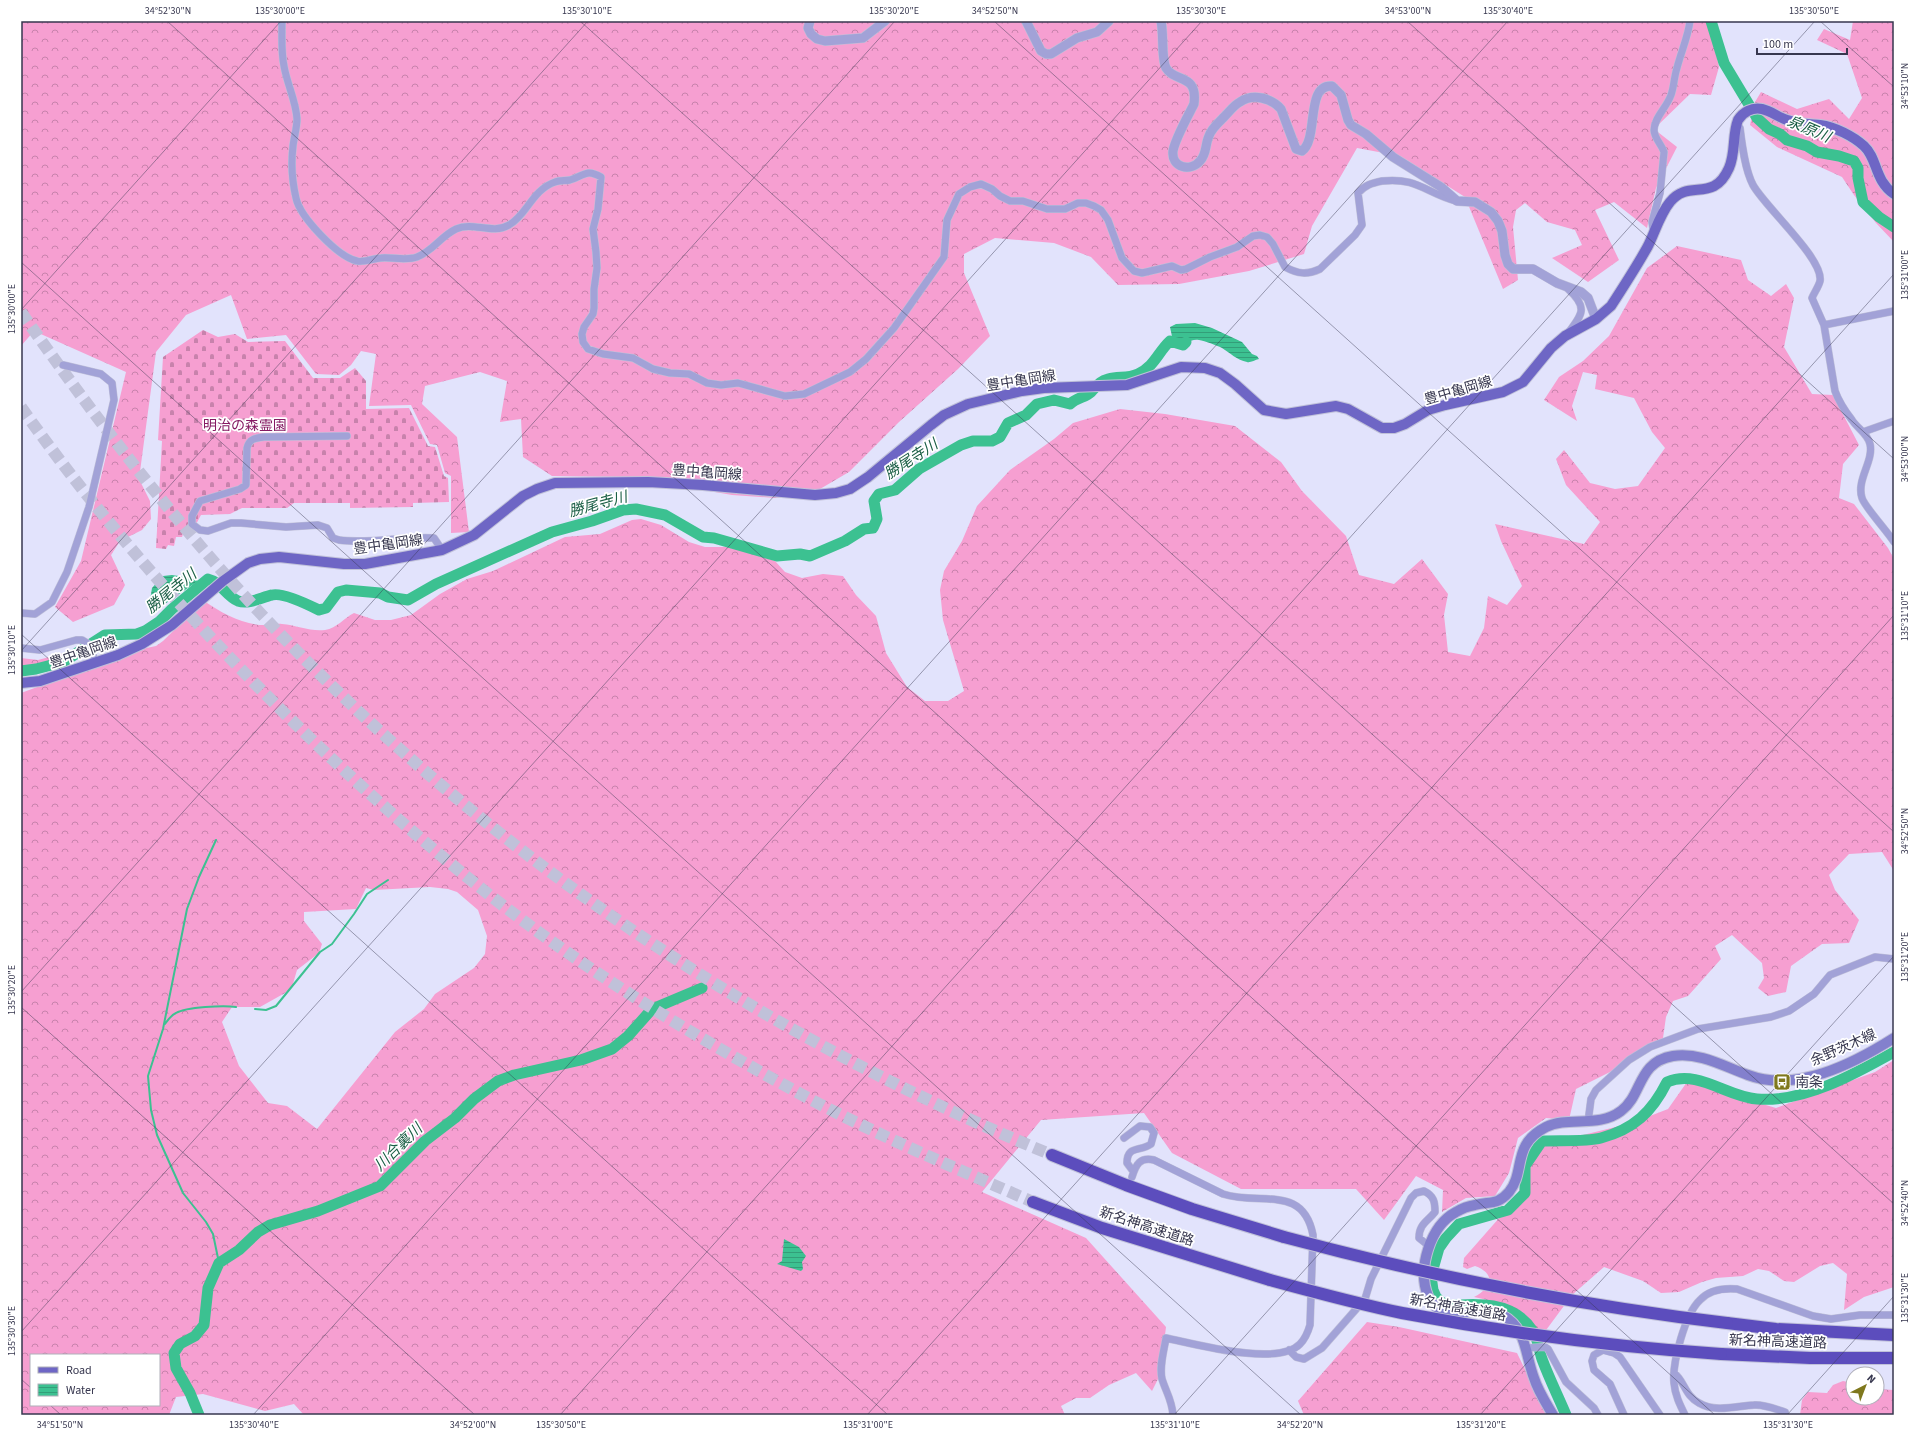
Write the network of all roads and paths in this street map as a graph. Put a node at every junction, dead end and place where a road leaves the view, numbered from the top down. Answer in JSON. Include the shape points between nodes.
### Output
{"nodes":[{"id":1,"x":282,"y":21,"type":"edge"},
{"id":2,"x":810,"y":21,"type":"edge"},
{"id":3,"x":885,"y":21,"type":"edge"},
{"id":4,"x":1026,"y":21,"type":"edge"},
{"id":5,"x":1109,"y":21,"type":"edge"},
{"id":6,"x":1161,"y":21,"type":"edge"},
{"id":7,"x":1690,"y":21,"type":"edge"},
{"id":8,"x":1736,"y":125,"type":"junction"},
{"id":9,"x":1894,"y":194,"type":"edge"},
{"id":10,"x":1457,"y":201,"type":"junction"},
{"id":11,"x":1656,"y":230,"type":"junction"},
{"id":12,"x":1565,"y":286,"type":"junction"},
{"id":13,"x":1894,"y":311,"type":"edge"},
{"id":14,"x":1596,"y":319,"type":"junction"},
{"id":15,"x":1824,"y":325,"type":"junction"},
{"id":16,"x":1565,"y":336,"type":"junction"},
{"id":17,"x":64,"y":365,"type":"dead end"},
{"id":18,"x":1894,"y":421,"type":"edge"},
{"id":19,"x":1863,"y":432,"type":"junction"},
{"id":20,"x":347,"y":436,"type":"dead end"},
{"id":21,"x":1894,"y":542,"type":"edge"},
{"id":22,"x":442,"y":550,"type":"junction"},
{"id":23,"x":21,"y":614,"type":"edge"},
{"id":24,"x":21,"y":648,"type":"edge"},
{"id":25,"x":95,"y":662,"type":"junction"},
{"id":26,"x":21,"y":683,"type":"edge"},
{"id":27,"x":1894,"y":959,"type":"edge"},
{"id":28,"x":1894,"y":1038,"type":"edge"},
{"id":29,"x":1588,"y":1122,"type":"junction"},
{"id":30,"x":1124,"y":1138,"type":"dead end"},
{"id":31,"x":1052,"y":1155,"type":"tunnel mouth"},
{"id":32,"x":1033,"y":1202,"type":"tunnel mouth"},
{"id":33,"x":1429,"y":1246,"type":"junction"},
{"id":34,"x":1894,"y":1315,"type":"edge"},
{"id":35,"x":1894,"y":1334,"type":"edge"},
{"id":36,"x":1528,"y":1348,"type":"junction"},
{"id":37,"x":1289,"y":1350,"type":"junction"},
{"id":38,"x":1894,"y":1358,"type":"edge"},
{"id":39,"x":1674,"y":1373,"type":"junction"},
{"id":40,"x":1785,"y":1412,"type":"dead end"},
{"id":41,"x":1174,"y":1415,"type":"edge"},
{"id":42,"x":1552,"y":1415,"type":"edge"},
{"id":43,"x":1598,"y":1415,"type":"edge"},
{"id":44,"x":1624,"y":1415,"type":"edge"},
{"id":45,"x":1660,"y":1415,"type":"edge"},
{"id":46,"x":1685,"y":1415,"type":"edge"}],
"edges":[{"from":1,"to":10,"type":"street","via":[[284,66],[297,121],[292,170],[296,199],[304,215],[344,255],[359,262],[382,258],[417,257],[428,252],[457,228],[500,229],[511,224],[534,196],[547,186],[556,181],[570,180],[593,172],[601,177],[598,209],[592,229],[597,268],[594,308],[582,334],[583,342],[588,349],[633,358],[653,368],[670,373],[689,374],[707,383],[738,383],[785,396],[804,394],[850,372],[866,359],[894,328],[944,257],[947,220],[960,194],[980,184],[1010,201],[1047,209],[1065,209],[1078,203],[1086,203],[1102,210],[1127,266],[1142,273],[1172,266],[1181,270],[1186,269],[1260,235],[1267,237],[1273,244],[1285,267],[1304,274],[1320,269],[1362,225],[1358,193],[1364,186],[1395,179],[1424,186]]},
{"from":2,"to":3,"type":"street","via":[[808,28],[811,34],[825,41],[863,38]]},
{"from":4,"to":5,"type":"street","via":[[1041,51],[1052,54],[1077,38],[1097,32]]},
{"from":6,"to":10,"type":"street","via":[[1165,66],[1169,72],[1190,84],[1195,97],[1173,152],[1179,166],[1185,168],[1199,162],[1204,156],[1209,135],[1220,120],[1240,101],[1250,98],[1260,97],[1281,109],[1296,149],[1302,151],[1309,143],[1318,94],[1326,85],[1332,86],[1341,95],[1351,124],[1393,157],[1441,187]]},
{"from":7,"to":11,"type":"street","via":[[1672,94],[1655,122],[1654,134],[1663,146],[1664,152],[1660,194],[1652,222],[1653,229]]},
{"from":8,"to":9,"type":"main road","via":[[1741,115],[1750,110],[1762,109],[1787,120],[1822,125],[1848,135],[1865,147],[1871,155],[1881,181]]},
{"from":8,"to":11,"type":"main road","name":"豊中亀岡線","via":[[1732,160],[1717,186],[1691,190],[1675,196]]},
{"from":8,"to":15,"type":"street","via":[[1740,128],[1752,184],[1808,253],[1819,272],[1820,282],[1812,298]]},
{"from":10,"to":12,"type":"street","via":[[1475,202],[1491,212],[1502,231],[1505,255],[1513,269],[1533,269]]},
{"from":11,"to":14,"type":"main road","name":"豊中亀岡線","via":[[1612,306]]},
{"from":12,"to":14,"type":"street","via":[[1581,292],[1588,298]]},
{"from":12,"to":16,"type":"street","via":[[1580,301],[1582,308],[1580,318]]},
{"from":13,"to":15,"type":"street"},
{"from":14,"to":16,"type":"main road","name":"豊中亀岡線"},
{"from":15,"to":19,"type":"street","via":[[1837,396],[1852,421]]},
{"from":16,"to":22,"type":"main road","name":"豊中亀岡線","via":[[1551,348],[1523,382],[1514,387],[1428,410],[1394,428],[1382,428],[1348,409],[1336,406],[1286,414],[1264,410],[1220,373],[1205,368],[1181,366],[1127,385],[1044,388],[968,404],[931,424],[868,477],[850,489],[836,493],[815,495],[656,482],[555,483],[537,488],[474,535]]},
{"from":17,"to":23,"type":"street","via":[[102,374],[112,383],[114,400],[89,507],[68,572],[52,602],[35,614]]},
{"from":18,"to":19,"type":"street"},
{"from":19,"to":21,"type":"street","via":[[1871,450],[1861,489],[1862,498]]},
{"from":20,"to":22,"type":"street","via":[[252,439],[247,448],[246,485],[200,501],[192,516],[192,524],[200,530],[208,531],[241,523],[286,527],[318,525],[326,528],[333,538],[339,540],[373,541],[416,536],[434,538]]},
{"from":22,"to":25,"type":"main road","name":"豊中亀岡線","via":[[365,564],[279,557],[260,559],[248,563],[219,584],[153,638],[125,652]]},
{"from":24,"to":25,"type":"street","via":[[40,650],[82,640],[88,642]]},
{"from":25,"to":26,"type":"main road","name":"豊中亀岡線","via":[[40,681]]},
{"from":27,"to":29,"type":"street","via":[[1875,957],[1830,975],[1814,994],[1789,1011],[1771,1017],[1698,1029],[1650,1047],[1629,1060],[1596,1090],[1591,1099]]},
{"from":28,"to":29,"type":"main road","name":"余野茨木線","via":[[1858,1059],[1795,1081],[1766,1080],[1749,1076],[1717,1061],[1672,1056],[1648,1069],[1622,1111],[1610,1117]]},
{"from":29,"to":33,"type":"main road","name":"余野茨木線","via":[[1548,1126],[1539,1131],[1523,1149],[1514,1183],[1508,1194],[1490,1204],[1476,1204],[1446,1219]]},
{"from":30,"to":37,"type":"street","via":[[1140,1126],[1150,1127],[1154,1133],[1151,1144],[1130,1152],[1127,1156],[1132,1174],[1139,1161],[1146,1158],[1223,1194],[1247,1199],[1287,1200],[1305,1213],[1311,1223],[1313,1235],[1310,1325],[1300,1345]]},
{"from":31,"to":35,"type":"highway","name":"新名神高速道路","bridge":true,"via":[[1185,1206],[1361,1258],[1452,1278],[1650,1314],[1776,1329],[1866,1335]]},
{"from":32,"to":38,"type":"highway","name":"新名神高速道路","bridge":true,"via":[[1109,1230],[1270,1280],[1401,1312],[1478,1326],[1615,1346],[1810,1358]]},
{"from":33,"to":36,"type":"main road","name":"余野茨木線","via":[[1424,1278],[1428,1296],[1436,1307],[1449,1313],[1485,1310],[1502,1315],[1520,1329]]},
{"from":33,"to":37,"type":"street","via":[[1420,1238],[1420,1230],[1435,1212],[1435,1204],[1434,1199],[1424,1191],[1410,1198],[1371,1279],[1365,1299],[1322,1348],[1310,1357],[1296,1357]]},
{"from":34,"to":39,"type":"street","via":[[1860,1315],[1831,1319],[1799,1312],[1746,1291],[1718,1290],[1700,1299],[1690,1314]]},
{"from":36,"to":42,"type":"main road","name":"余野茨木線","via":[[1534,1381]]},
{"from":36,"to":43,"type":"street","via":[[1545,1347],[1551,1352],[1566,1382],[1594,1408]]},
{"from":37,"to":41,"type":"street","via":[[1265,1355],[1248,1354],[1166,1338],[1162,1378],[1172,1402]]},
{"from":39,"to":40,"type":"street","via":[[1689,1395],[1710,1407],[1755,1405]]},
{"from":39,"to":46,"type":"street","via":[[1677,1399]]},
{"from":44,"to":45,"type":"street","via":[[1610,1384],[1592,1365],[1594,1355],[1603,1350],[1620,1357]]}]}
